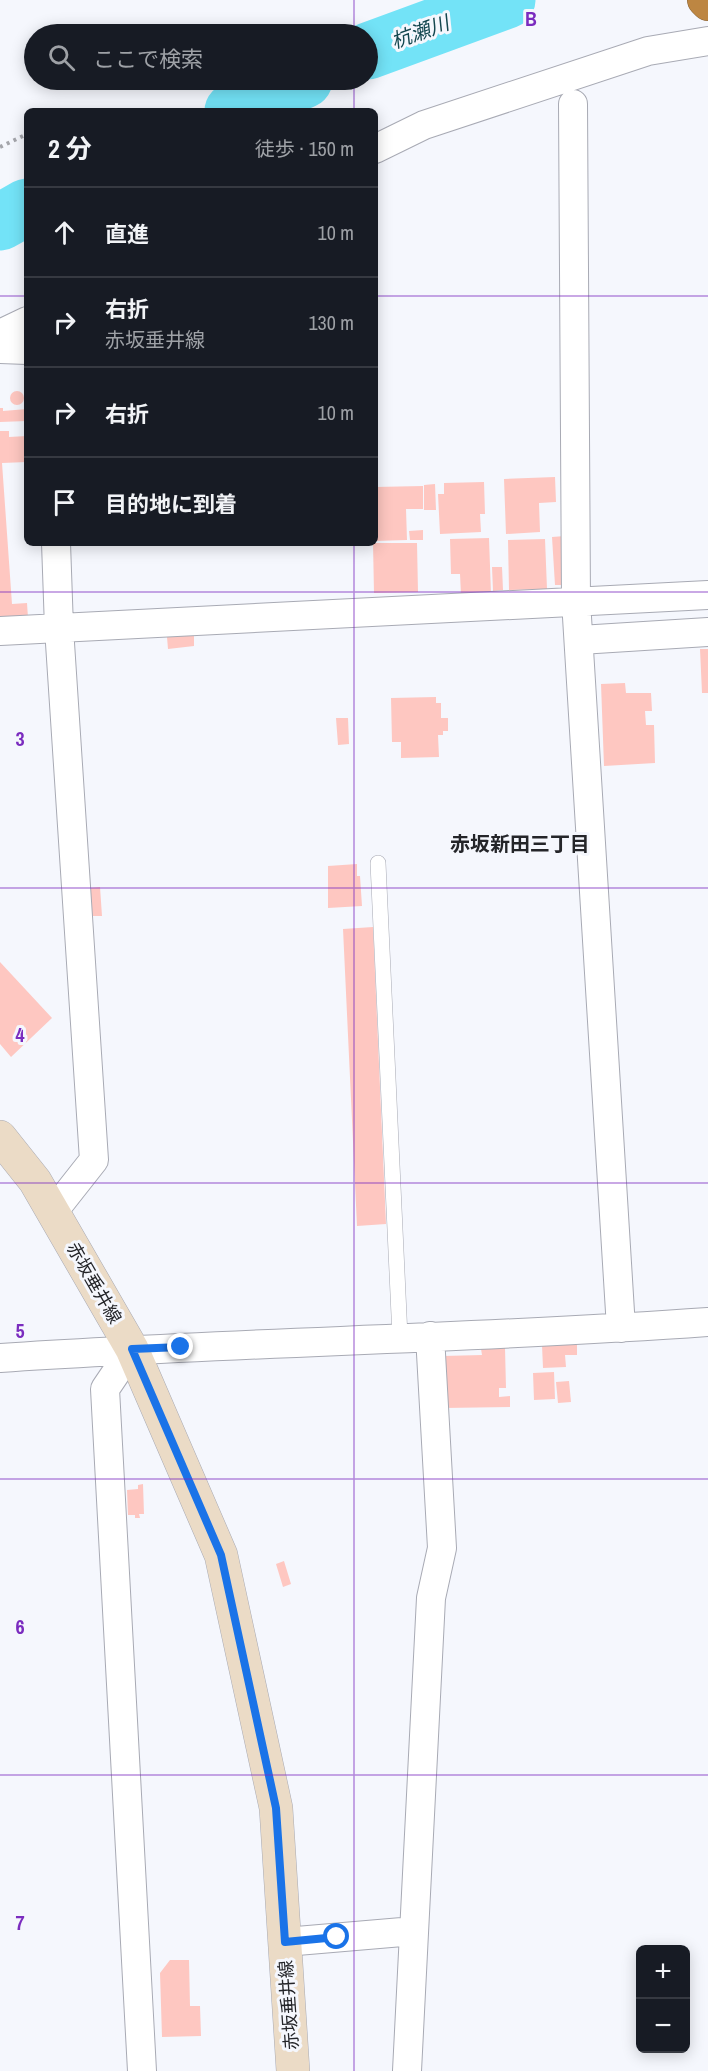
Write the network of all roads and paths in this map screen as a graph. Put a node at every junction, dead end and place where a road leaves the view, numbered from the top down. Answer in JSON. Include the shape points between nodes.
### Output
{"nodes":[{"id":1,"x":704,"y":0,"type":"edge"},
{"id":2,"x":708,"y":4,"type":"edge"},
{"id":3,"x":708,"y":41,"type":"edge"},
{"id":4,"x":573,"y":104,"type":"dead end"},
{"id":5,"x":24,"y":135,"type":"edge"},
{"id":6,"x":0,"y":147,"type":"edge"},
{"id":7,"x":378,"y":148,"type":"edge"},
{"id":8,"x":24,"y":322,"type":"edge"},
{"id":9,"x":0,"y":334,"type":"edge"},
{"id":10,"x":0,"y":349,"type":"edge"},
{"id":11,"x":24,"y":350,"type":"edge"},
{"id":12,"x":56,"y":546,"type":"edge"},
{"id":13,"x":708,"y":595,"type":"edge"},
{"id":14,"x":576,"y":601,"type":"junction"},
{"id":15,"x":59,"y":628,"type":"junction"},
{"id":16,"x":0,"y":631,"type":"edge"},
{"id":17,"x":708,"y":632,"type":"edge"},
{"id":18,"x":579,"y":640,"type":"junction"},
{"id":19,"x":378,"y":864,"type":"dead end"},
{"id":20,"x":0,"y":1137,"type":"edge"},
{"id":21,"x":53,"y":1212,"type":"junction"},
{"id":22,"x":708,"y":1322,"type":"edge"},
{"id":23,"x":621,"y":1328,"type":"junction"},
{"id":24,"x":430,"y":1336,"type":"junction"},
{"id":25,"x":400,"y":1337,"type":"junction"},
{"id":26,"x":132,"y":1349,"type":"junction"},
{"id":27,"x":0,"y":1358,"type":"edge"},
{"id":28,"x":414,"y":1930,"type":"junction"},
{"id":29,"x":285,"y":1942,"type":"junction"},
{"id":30,"x":142,"y":2071,"type":"edge"},
{"id":31,"x":293,"y":2071,"type":"edge"},
{"id":32,"x":407,"y":2071,"type":"edge"}],
"edges":[{"from":1,"to":2,"type":"highway"},
{"from":3,"to":7,"type":"street","via":[[648,51],[423,125]]},
{"from":4,"to":14,"type":"street"},
{"from":5,"to":6,"type":"path"},
{"from":8,"to":9,"type":"street"},
{"from":10,"to":11,"type":"street"},
{"from":12,"to":15,"type":"street"},
{"from":13,"to":14,"type":"street"},
{"from":14,"to":15,"type":"street"},
{"from":14,"to":18,"type":"street"},
{"from":15,"to":16,"type":"street"},
{"from":15,"to":21,"type":"street","via":[[94,1160]]},
{"from":17,"to":18,"type":"street"},
{"from":18,"to":23,"type":"street"},
{"from":19,"to":25,"type":"lane"},
{"from":20,"to":21,"type":"main road","name":"赤坂垂井線","via":[[35,1181]]},
{"from":21,"to":26,"type":"main road","name":"赤坂垂井線"},
{"from":22,"to":23,"type":"street"},
{"from":23,"to":24,"type":"street"},
{"from":24,"to":25,"type":"street"},
{"from":24,"to":28,"type":"street","via":[[442,1548],[430,1598]]},
{"from":25,"to":26,"type":"street"},
{"from":26,"to":27,"type":"street"},
{"from":26,"to":29,"type":"main road","name":"赤坂垂井線","via":[[221,1555],[276,1808]]},
{"from":26,"to":30,"type":"street","via":[[105,1389]]},
{"from":28,"to":29,"type":"street"},
{"from":28,"to":32,"type":"street"},
{"from":29,"to":31,"type":"main road","name":"赤坂垂井線"}]}
